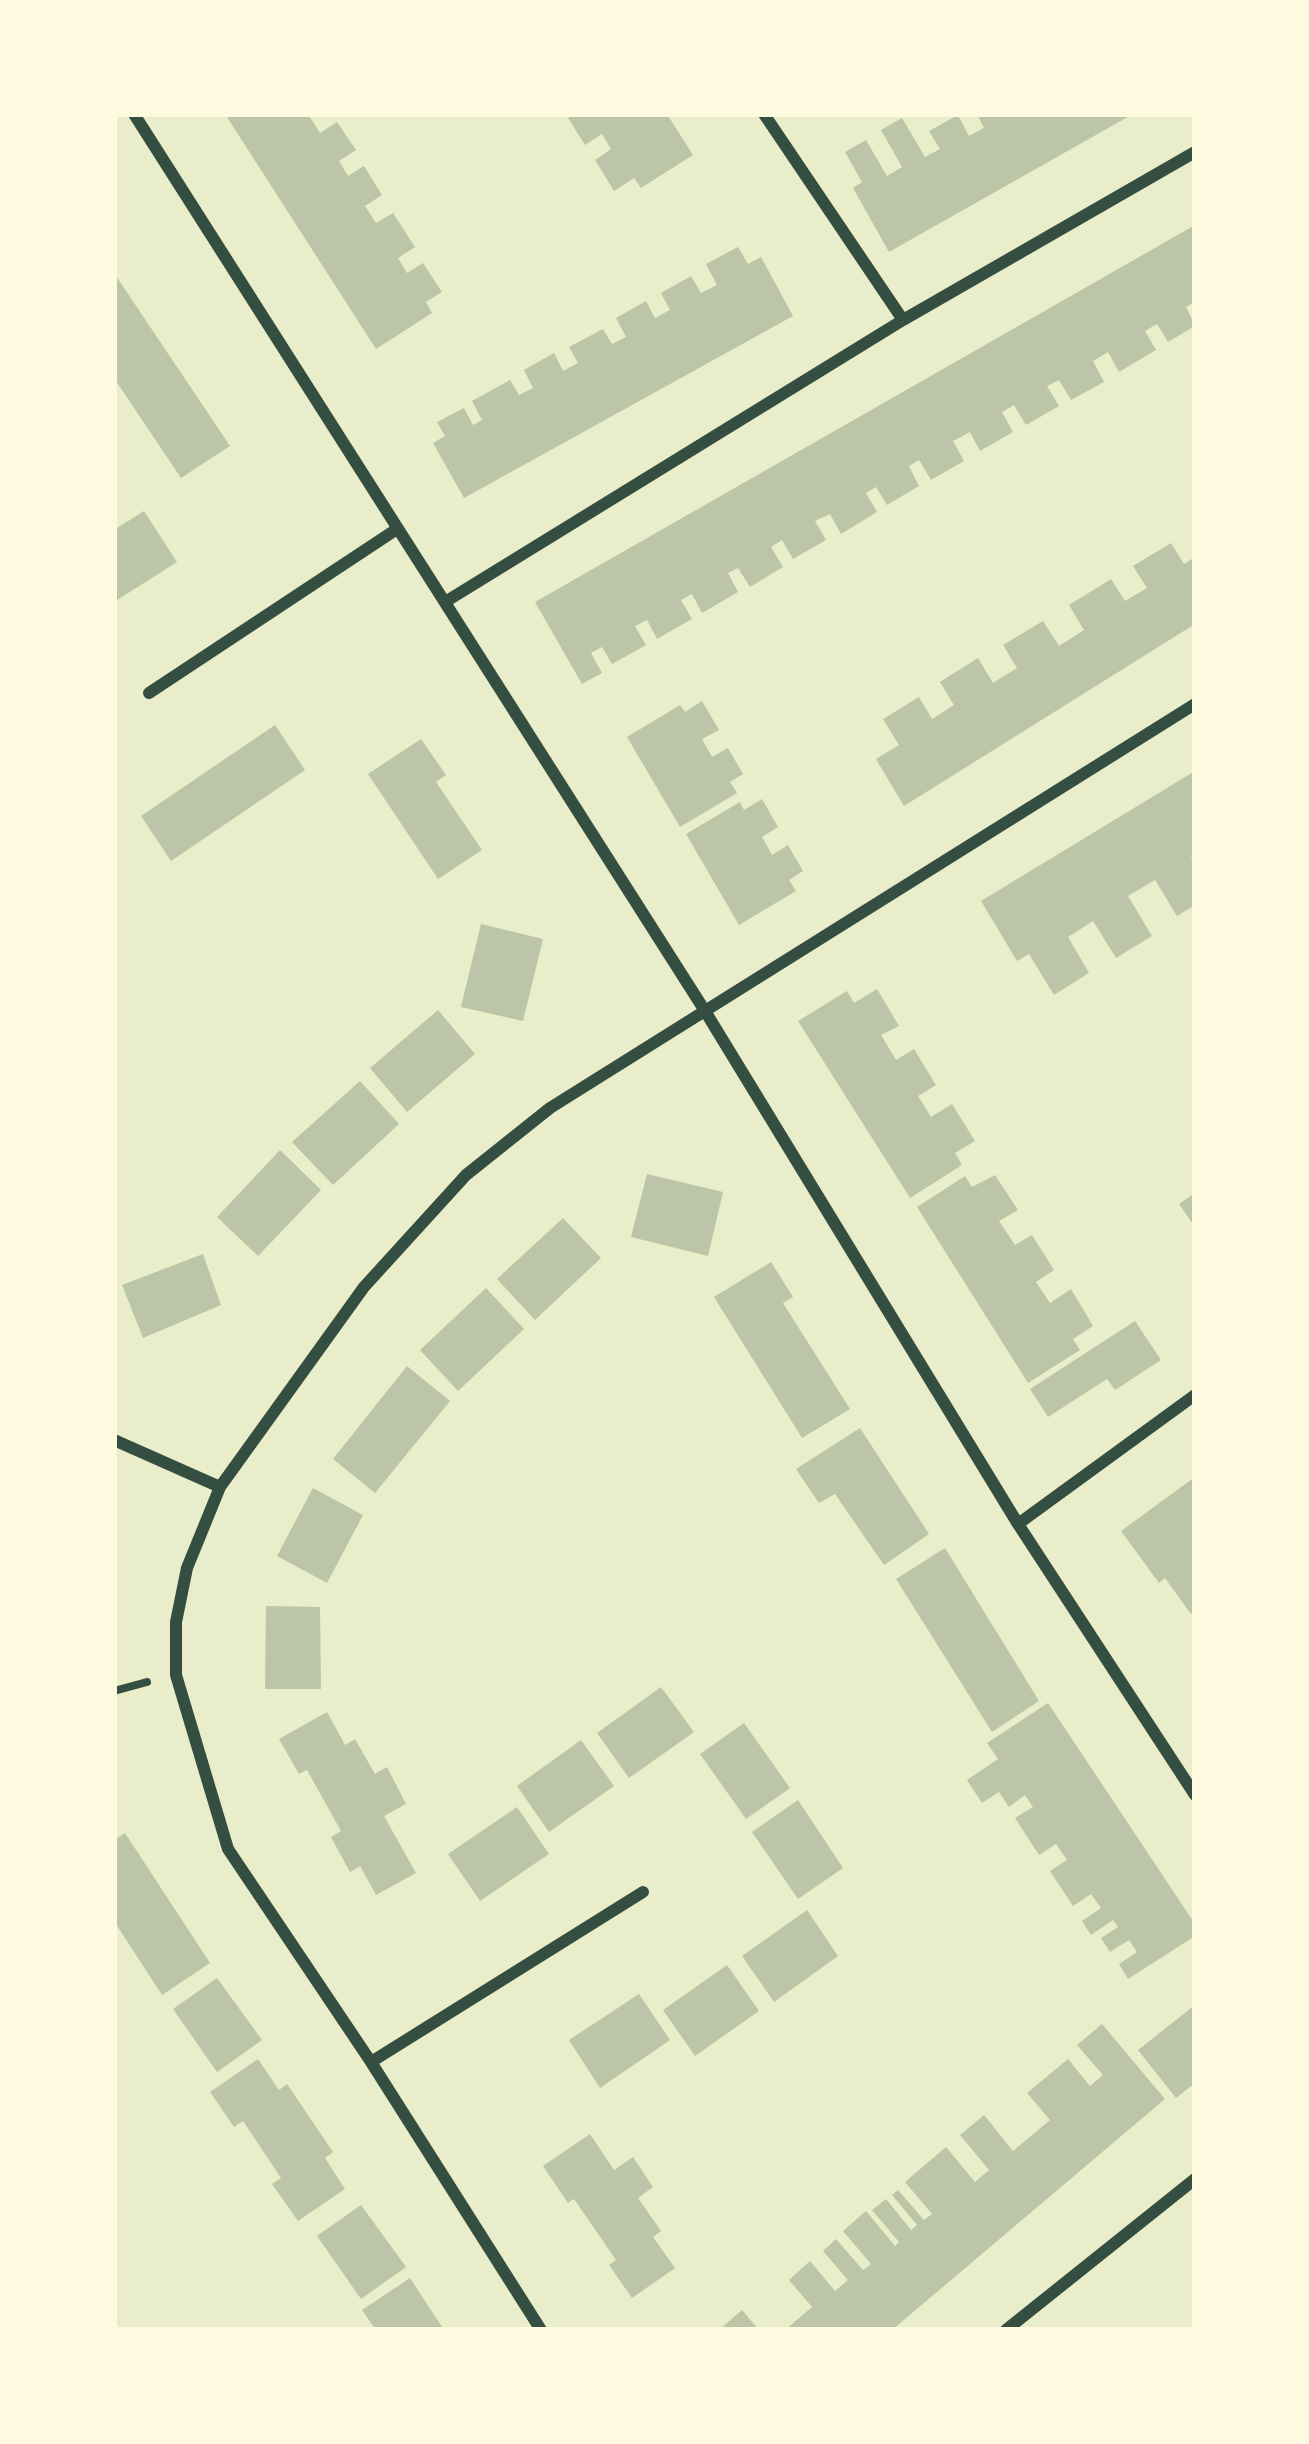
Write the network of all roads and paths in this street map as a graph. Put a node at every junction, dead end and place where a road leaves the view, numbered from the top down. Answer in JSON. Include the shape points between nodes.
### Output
{"nodes":[{"id":1,"x":134,"y":114,"type":"edge"},
{"id":2,"x":764,"y":114,"type":"edge"},
{"id":3,"x":1195,"y":152,"type":"edge"},
{"id":4,"x":903,"y":320,"type":"junction"},
{"id":5,"x":397,"y":530,"type":"junction"},
{"id":6,"x":445,"y":602,"type":"junction"},
{"id":7,"x":148,"y":693,"type":"dead end"},
{"id":8,"x":1195,"y":704,"type":"edge"},
{"id":9,"x":705,"y":1011,"type":"junction"},
{"id":10,"x":1195,"y":1395,"type":"edge"},
{"id":11,"x":114,"y":1440,"type":"edge"},
{"id":12,"x":220,"y":1487,"type":"junction"},
{"id":13,"x":1018,"y":1524,"type":"junction"},
{"id":14,"x":1195,"y":1795,"type":"edge"},
{"id":15,"x":643,"y":1892,"type":"dead end"},
{"id":16,"x":371,"y":2062,"type":"junction"},
{"id":17,"x":1195,"y":2179,"type":"edge"},
{"id":18,"x":542,"y":2330,"type":"edge"},
{"id":19,"x":1006,"y":2330,"type":"edge"}],
"edges":[{"from":1,"to":5,"type":"street"},
{"from":2,"to":4,"type":"street"},
{"from":3,"to":4,"type":"street"},
{"from":4,"to":6,"type":"street"},
{"from":5,"to":6,"type":"street"},
{"from":5,"to":7,"type":"street"},
{"from":6,"to":9,"type":"street"},
{"from":8,"to":9,"type":"street"},
{"from":9,"to":12,"type":"street","via":[[550,1108],[466,1175],[364,1287]]},
{"from":9,"to":13,"type":"street"},
{"from":10,"to":13,"type":"street"},
{"from":11,"to":12,"type":"street"},
{"from":12,"to":16,"type":"street","via":[[187,1568],[176,1675],[228,1849]]},
{"from":13,"to":14,"type":"street"},
{"from":15,"to":16,"type":"street"},
{"from":16,"to":18,"type":"street"},
{"from":17,"to":19,"type":"street"}]}
